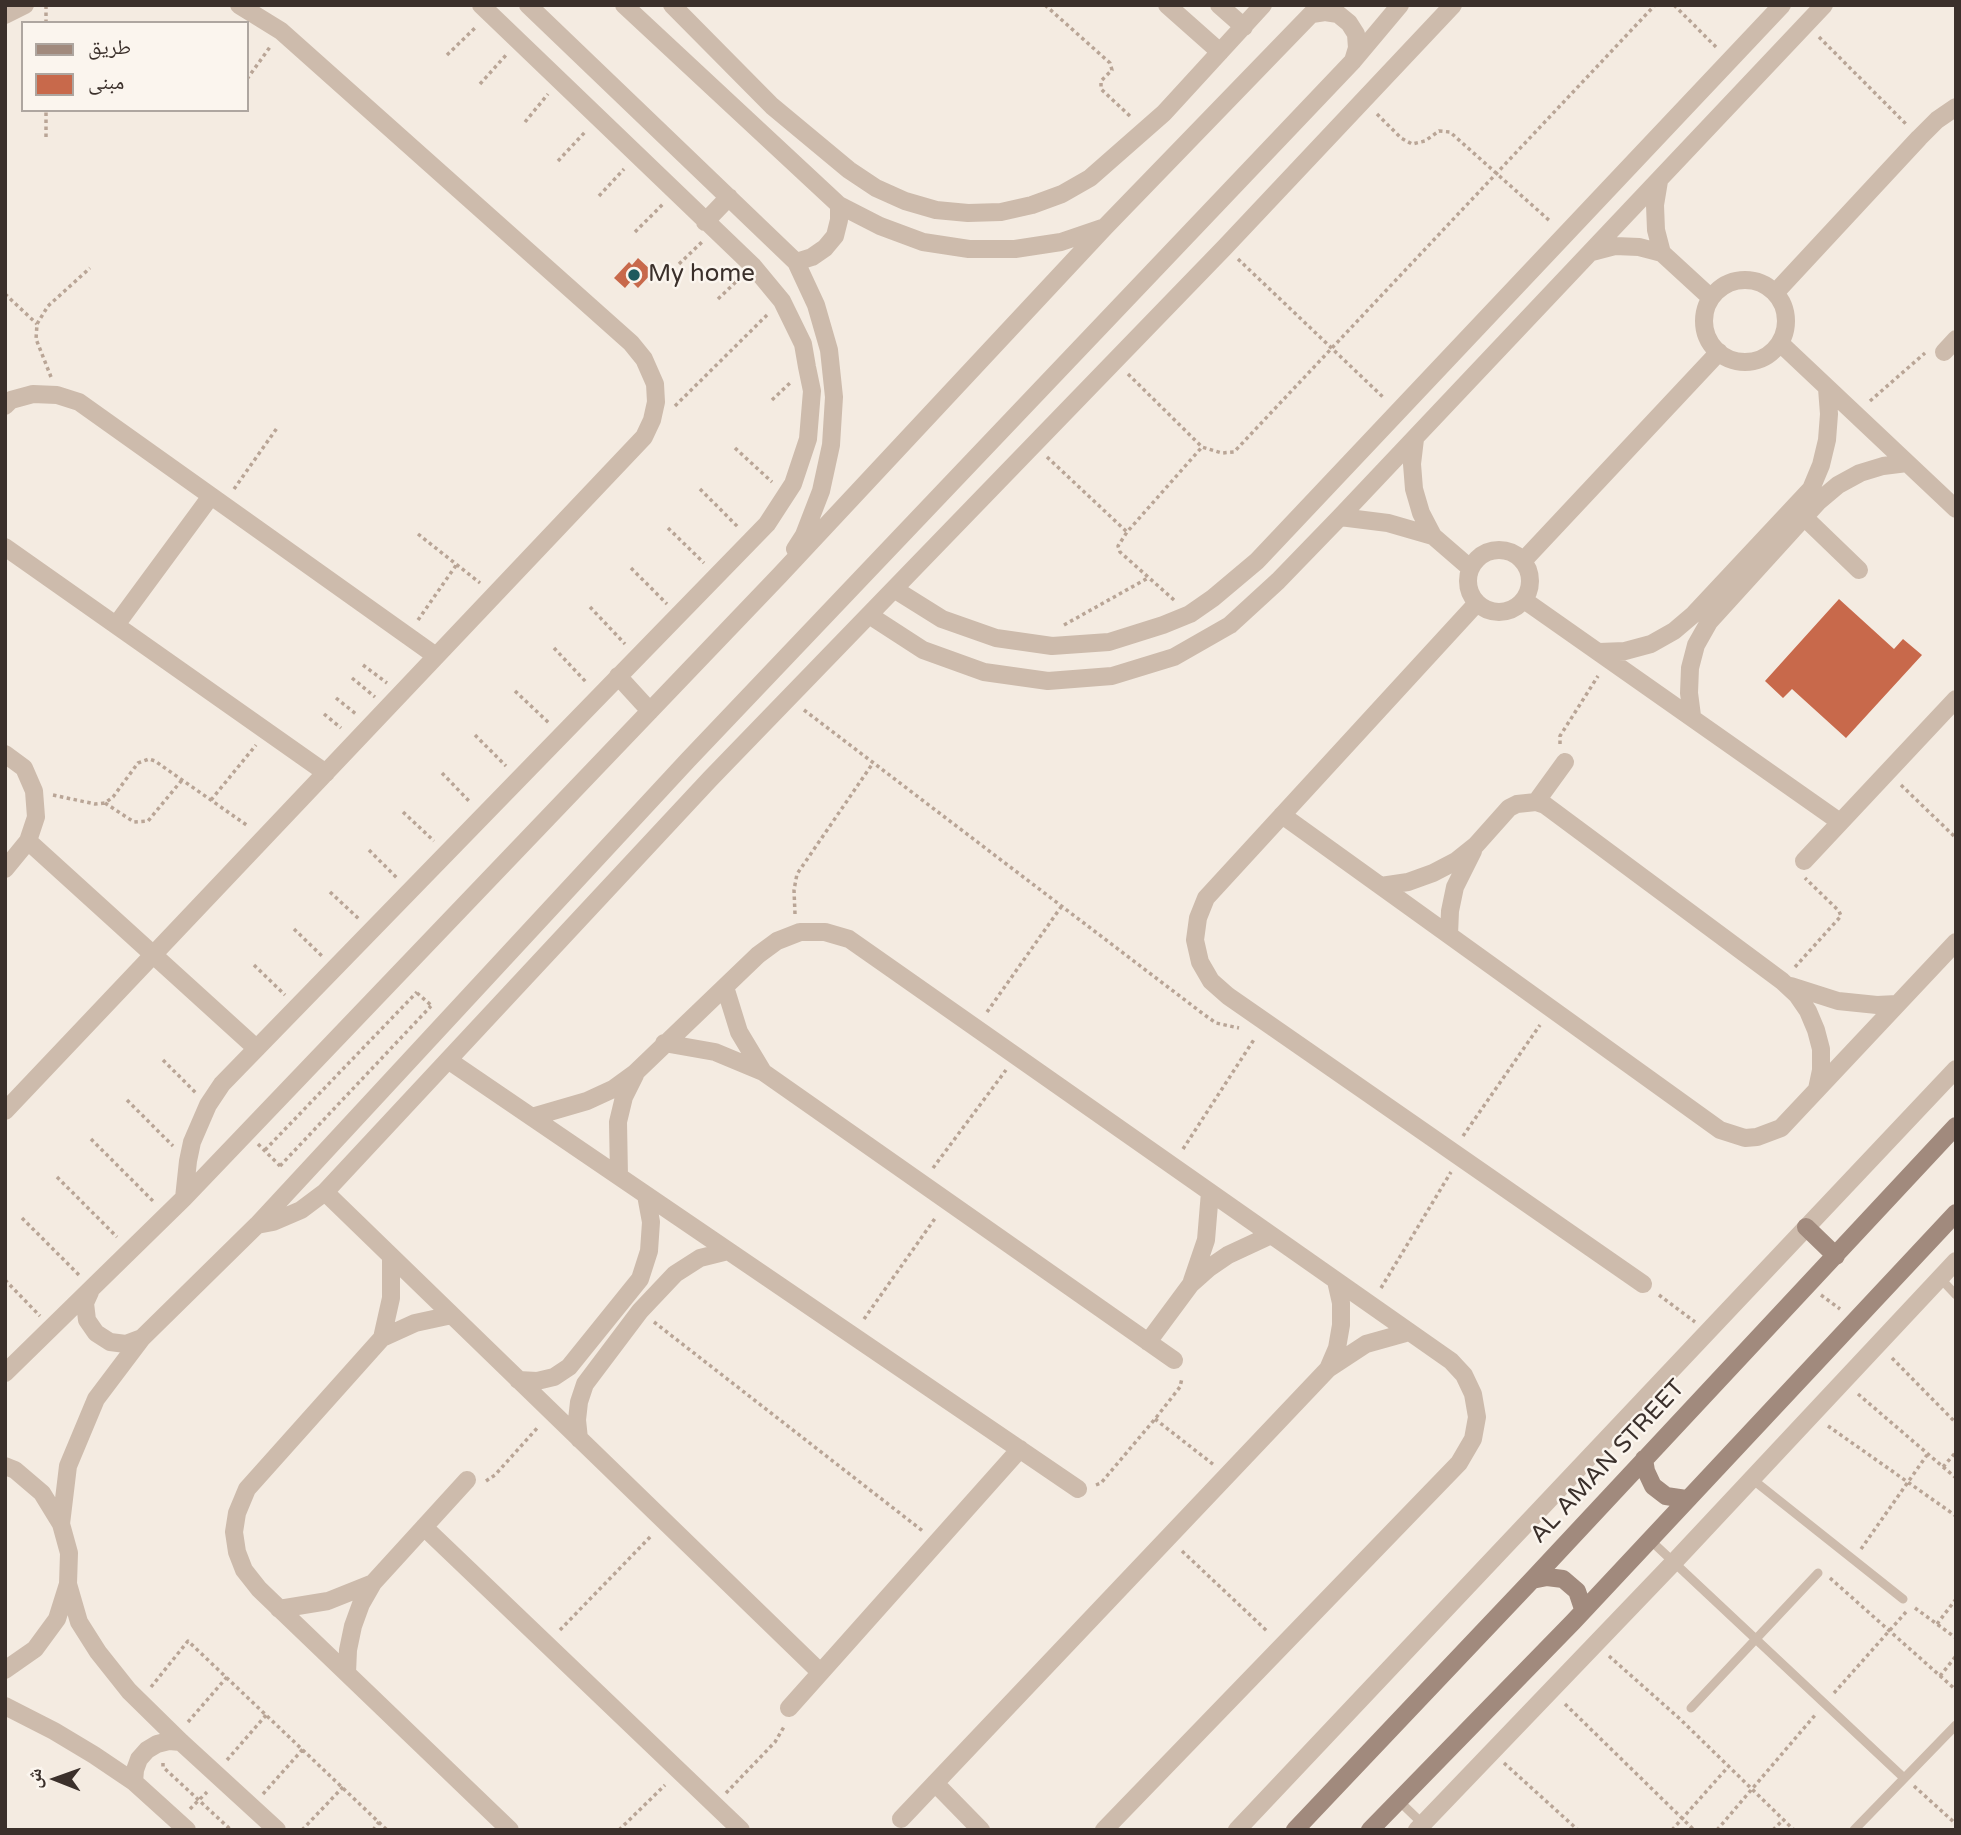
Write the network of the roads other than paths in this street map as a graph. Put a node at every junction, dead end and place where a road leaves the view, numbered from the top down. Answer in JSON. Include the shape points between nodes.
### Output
{"nodes":[{"id":1,"x":26,"y":5,"type":"edge"},
{"id":2,"x":239,"y":5,"type":"edge"},
{"id":3,"x":528,"y":5,"type":"edge"},
{"id":4,"x":624,"y":5,"type":"edge"},
{"id":5,"x":672,"y":5,"type":"edge"},
{"id":6,"x":1167,"y":5,"type":"edge"},
{"id":7,"x":1219,"y":5,"type":"edge"},
{"id":8,"x":1263,"y":5,"type":"edge"},
{"id":9,"x":1400,"y":5,"type":"edge"},
{"id":10,"x":1452,"y":5,"type":"edge"},
{"id":11,"x":1782,"y":5,"type":"edge"},
{"id":12,"x":1824,"y":5,"type":"edge"},
{"id":13,"x":485,"y":9,"type":"edge"},
{"id":14,"x":1316,"y":10,"type":"edge"},
{"id":15,"x":5,"y":15,"type":"edge"},
{"id":16,"x":1244,"y":27,"type":"junction"},
{"id":17,"x":1220,"y":52,"type":"junction"},
{"id":18,"x":1353,"y":61,"type":"junction"},
{"id":19,"x":772,"y":106,"type":"junction"},
{"id":20,"x":1956,"y":107,"type":"edge"},
{"id":21,"x":754,"y":128,"type":"junction"},
{"id":22,"x":1659,"y":181,"type":"junction"},
{"id":23,"x":729,"y":197,"type":"junction"},
{"id":24,"x":839,"y":205,"type":"junction"},
{"id":25,"x":709,"y":226,"type":"junction"},
{"id":26,"x":1105,"y":227,"type":"junction"},
{"id":27,"x":1592,"y":252,"type":"junction"},
{"id":28,"x":1662,"y":253,"type":"junction"},
{"id":29,"x":796,"y":262,"type":"junction"},
{"id":30,"x":1776,"y":293,"type":"junction"},
{"id":31,"x":1711,"y":298,"type":"junction"},
{"id":32,"x":1780,"y":343,"type":"junction"},
{"id":33,"x":1719,"y":352,"type":"junction"},
{"id":34,"x":1827,"y":388,"type":"junction"},
{"id":35,"x":5,"y":406,"type":"edge"},
{"id":36,"x":995,"y":438,"type":"junction"},
{"id":37,"x":1415,"y":439,"type":"junction"},
{"id":38,"x":1017,"y":460,"type":"junction"},
{"id":39,"x":1908,"y":463,"type":"junction"},
{"id":40,"x":217,"y":500,"type":"junction"},
{"id":41,"x":1956,"y":509,"type":"edge"},
{"id":42,"x":1340,"y":517,"type":"junction"},
{"id":43,"x":1804,"y":517,"type":"junction"},
{"id":44,"x":1433,"y":536,"type":"junction"},
{"id":45,"x":5,"y":547,"type":"edge"},
{"id":46,"x":1523,"y":561,"type":"junction"},
{"id":47,"x":1470,"y":568,"type":"junction"},
{"id":48,"x":1859,"y":570,"type":"dead end"},
{"id":49,"x":780,"y":575,"type":"junction"},
{"id":50,"x":894,"y":589,"type":"junction"},
{"id":51,"x":1524,"y":600,"type":"junction"},
{"id":52,"x":1477,"y":603,"type":"junction"},
{"id":53,"x":869,"y":615,"type":"junction"},
{"id":54,"x":116,"y":625,"type":"junction"},
{"id":55,"x":1604,"y":655,"type":"junction"},
{"id":56,"x":436,"y":656,"type":"junction"},
{"id":57,"x":618,"y":676,"type":"junction"},
{"id":58,"x":1956,"y":699,"type":"edge"},
{"id":59,"x":650,"y":711,"type":"junction"},
{"id":60,"x":1692,"y":716,"type":"junction"},
{"id":61,"x":5,"y":754,"type":"edge"},
{"id":62,"x":688,"y":760,"type":"junction"},
{"id":63,"x":1565,"y":762,"type":"road end"},
{"id":64,"x":326,"y":772,"type":"junction"},
{"id":65,"x":710,"y":779,"type":"junction"},
{"id":66,"x":1536,"y":802,"type":"junction"},
{"id":67,"x":1282,"y":816,"type":"junction"},
{"id":68,"x":1840,"y":822,"type":"junction"},
{"id":69,"x":28,"y":841,"type":"junction"},
{"id":70,"x":1476,"y":845,"type":"junction"},
{"id":71,"x":1804,"y":861,"type":"road end"},
{"id":72,"x":5,"y":869,"type":"edge"},
{"id":73,"x":1381,"y":886,"type":"junction"},
{"id":74,"x":1449,"y":935,"type":"junction"},
{"id":75,"x":1956,"y":942,"type":"edge"},
{"id":76,"x":153,"y":954,"type":"junction"},
{"id":77,"x":1782,"y":981,"type":"junction"},
{"id":78,"x":724,"y":986,"type":"junction"},
{"id":79,"x":1897,"y":1004,"type":"junction"},
{"id":80,"x":664,"y":1043,"type":"junction"},
{"id":81,"x":256,"y":1048,"type":"junction"},
{"id":82,"x":448,"y":1060,"type":"junction"},
{"id":83,"x":1956,"y":1069,"type":"edge"},
{"id":84,"x":763,"y":1072,"type":"junction"},
{"id":85,"x":635,"y":1073,"type":"junction"},
{"id":86,"x":1817,"y":1089,"type":"junction"},
{"id":87,"x":5,"y":1111,"type":"edge"},
{"id":88,"x":532,"y":1117,"type":"junction"},
{"id":89,"x":1956,"y":1126,"type":"edge"},
{"id":90,"x":618,"y":1177,"type":"junction"},
{"id":91,"x":325,"y":1192,"type":"junction"},
{"id":92,"x":1210,"y":1192,"type":"junction"},
{"id":93,"x":646,"y":1195,"type":"junction"},
{"id":94,"x":184,"y":1198,"type":"junction"},
{"id":95,"x":1956,"y":1213,"type":"edge"},
{"id":96,"x":257,"y":1225,"type":"junction"},
{"id":97,"x":1807,"y":1227,"type":"junction"},
{"id":98,"x":1272,"y":1235,"type":"junction"},
{"id":99,"x":728,"y":1251,"type":"junction"},
{"id":100,"x":391,"y":1256,"type":"junction"},
{"id":101,"x":1836,"y":1256,"type":"junction"},
{"id":102,"x":1956,"y":1261,"type":"edge"},
{"id":103,"x":1940,"y":1278,"type":"junction"},
{"id":104,"x":1336,"y":1281,"type":"junction"},
{"id":105,"x":1191,"y":1284,"type":"junction"},
{"id":106,"x":1643,"y":1284,"type":"road end"},
{"id":107,"x":92,"y":1288,"type":"junction"},
{"id":108,"x":1956,"y":1295,"type":"edge"},
{"id":109,"x":452,"y":1315,"type":"junction"},
{"id":110,"x":1409,"y":1332,"type":"junction"},
{"id":111,"x":142,"y":1338,"type":"junction"},
{"id":112,"x":382,"y":1338,"type":"junction"},
{"id":113,"x":1148,"y":1342,"type":"junction"},
{"id":114,"x":1174,"y":1360,"type":"road end"},
{"id":115,"x":1328,"y":1369,"type":"junction"},
{"id":116,"x":5,"y":1373,"type":"edge"},
{"id":117,"x":518,"y":1380,"type":"junction"},
{"id":118,"x":579,"y":1438,"type":"junction"},
{"id":119,"x":1020,"y":1449,"type":"junction"},
{"id":120,"x":1644,"y":1459,"type":"junction"},
{"id":121,"x":5,"y":1466,"type":"edge"},
{"id":122,"x":1752,"y":1479,"type":"junction"},
{"id":123,"x":467,"y":1480,"type":"road end"},
{"id":124,"x":1078,"y":1489,"type":"road end"},
{"id":125,"x":1686,"y":1499,"type":"junction"},
{"id":126,"x":61,"y":1524,"type":"junction"},
{"id":127,"x":424,"y":1527,"type":"junction"},
{"id":128,"x":1649,"y":1539,"type":"junction"},
{"id":129,"x":1674,"y":1562,"type":"junction"},
{"id":130,"x":1820,"y":1571,"type":"road end"},
{"id":131,"x":1532,"y":1580,"type":"junction"},
{"id":132,"x":373,"y":1583,"type":"junction"},
{"id":133,"x":68,"y":1584,"type":"junction"},
{"id":134,"x":1903,"y":1599,"type":"dead end"},
{"id":135,"x":279,"y":1609,"type":"junction"},
{"id":136,"x":1583,"y":1609,"type":"junction"},
{"id":137,"x":1756,"y":1639,"type":"junction"},
{"id":138,"x":5,"y":1670,"type":"edge"},
{"id":139,"x":820,"y":1672,"type":"junction"},
{"id":140,"x":347,"y":1674,"type":"junction"},
{"id":141,"x":5,"y":1706,"type":"edge"},
{"id":142,"x":789,"y":1708,"type":"road end"},
{"id":143,"x":1691,"y":1708,"type":"dead end"},
{"id":144,"x":1956,"y":1725,"type":"edge"},
{"id":145,"x":178,"y":1739,"type":"junction"},
{"id":146,"x":1904,"y":1778,"type":"junction"},
{"id":147,"x":134,"y":1782,"type":"junction"},
{"id":148,"x":935,"y":1783,"type":"junction"},
{"id":149,"x":1399,"y":1801,"type":"junction"},
{"id":150,"x":901,"y":1819,"type":"dead end"},
{"id":151,"x":183,"y":1826,"type":"edge"},
{"id":152,"x":1423,"y":1828,"type":"edge"},
{"id":153,"x":277,"y":1830,"type":"edge"},
{"id":154,"x":510,"y":1830,"type":"edge"},
{"id":155,"x":741,"y":1830,"type":"edge"},
{"id":156,"x":981,"y":1830,"type":"edge"},
{"id":157,"x":1104,"y":1830,"type":"edge"},
{"id":158,"x":1237,"y":1830,"type":"edge"},
{"id":159,"x":1294,"y":1830,"type":"edge"},
{"id":160,"x":1370,"y":1830,"type":"edge"},
{"id":161,"x":1854,"y":1830,"type":"edge"}],
"edges":[{"from":1,"to":15,"type":"street"},
{"from":2,"to":56,"type":"street","via":[[281,31],[631,343],[655,384],[656,402],[644,436]]},
{"from":3,"to":23,"type":"street"},
{"from":4,"to":21,"type":"street"},
{"from":5,"to":19,"type":"street"},
{"from":6,"to":17,"type":"street"},
{"from":7,"to":16,"type":"street"},
{"from":8,"to":16,"type":"street"},
{"from":9,"to":18,"type":"street"},
{"from":10,"to":38,"type":"street"},
{"from":11,"to":50,"type":"street","via":[[1257,561],[1189,614],[1109,642],[1052,646],[996,638],[942,619]]},
{"from":12,"to":22,"type":"street"},
{"from":13,"to":25,"type":"street"},
{"from":14,"to":18,"type":"street","via":[[1338,14],[1349,23],[1356,34]]},
{"from":14,"to":26,"type":"street"},
{"from":16,"to":17,"type":"street"},
{"from":17,"to":19,"type":"street","via":[[1145,131],[1090,178],[1062,194],[1001,212],[936,209],[876,188]]},
{"from":18,"to":36,"type":"street"},
{"from":19,"to":21,"type":"street"},
{"from":20,"to":30,"type":"street","via":[[1919,138]]},
{"from":21,"to":24,"type":"street"},
{"from":22,"to":27,"type":"street"},
{"from":22,"to":28,"type":"street","via":[[1656,230]]},
{"from":23,"to":25,"type":"street"},
{"from":23,"to":29,"type":"street"},
{"from":24,"to":26,"type":"street","via":[[912,238],[969,249],[1016,249],[1061,242]]},
{"from":24,"to":29,"type":"street","via":[[835,236],[818,253]]},
{"from":25,"to":57,"type":"street","via":[[782,300],[803,344],[812,391],[808,439],[793,484],[767,524]]},
{"from":26,"to":49,"type":"street"},
{"from":27,"to":28,"type":"street","via":[[1615,246]]},
{"from":27,"to":37,"type":"street"},
{"from":28,"to":31,"type":"street"},
{"from":29,"to":49,"type":"street","via":[[816,305],[829,350],[834,397],[821,491],[804,535]]},
{"from":30,"to":31,"type":"street","via":[[1764,284],[1735,281]]},
{"from":30,"to":32,"type":"street","via":[[1786,317]]},
{"from":31,"to":33,"type":"street","via":[[1705,327]]},
{"from":32,"to":33,"type":"street","via":[[1765,356],[1746,362]]},
{"from":32,"to":34,"type":"street"},
{"from":33,"to":46,"type":"street"},
{"from":34,"to":39,"type":"street"},
{"from":34,"to":55,"type":"street","via":[[1827,440],[1811,489],[1674,631],[1651,643]]},
{"from":35,"to":40,"type":"street","via":[[33,394],[79,402]]},
{"from":36,"to":38,"type":"street"},
{"from":36,"to":62,"type":"street"},
{"from":37,"to":42,"type":"street"},
{"from":37,"to":44,"type":"street","via":[[1414,489]]},
{"from":38,"to":50,"type":"street"},
{"from":39,"to":41,"type":"street"},
{"from":39,"to":43,"type":"street","via":[[1860,473],[1838,485]]},
{"from":40,"to":54,"type":"street"},
{"from":40,"to":56,"type":"street"},
{"from":42,"to":44,"type":"street","via":[[1388,523]]},
{"from":42,"to":53,"type":"street","via":[[1230,625],[1174,657],[1112,676],[1048,681],[984,673],[923,650]]},
{"from":43,"to":48,"type":"street"},
{"from":43,"to":60,"type":"street","via":[[1709,622],[1696,645],[1690,668]]},
{"from":44,"to":47,"type":"street"},
{"from":45,"to":54,"type":"street"},
{"from":46,"to":47,"type":"street","via":[[1508,551],[1491,550]]},
{"from":46,"to":51,"type":"street","via":[[1530,576]]},
{"from":47,"to":52,"type":"street","via":[[1469,590]]},
{"from":49,"to":59,"type":"street"},
{"from":50,"to":53,"type":"street"},
{"from":51,"to":52,"type":"street","via":[[1507,611]]},
{"from":51,"to":55,"type":"street"},
{"from":52,"to":67,"type":"street"},
{"from":53,"to":65,"type":"street"},
{"from":54,"to":64,"type":"street"},
{"from":55,"to":60,"type":"street"},
{"from":56,"to":64,"type":"street"},
{"from":57,"to":59,"type":"street"},
{"from":57,"to":81,"type":"street"},
{"from":58,"to":68,"type":"street"},
{"from":59,"to":94,"type":"street"},
{"from":60,"to":68,"type":"street"},
{"from":61,"to":69,"type":"street","via":[[24,768],[34,791],[36,817]]},
{"from":62,"to":65,"type":"street"},
{"from":62,"to":96,"type":"street"},
{"from":63,"to":66,"type":"street"},
{"from":64,"to":76,"type":"street"},
{"from":65,"to":82,"type":"street"},
{"from":66,"to":70,"type":"street","via":[[1509,808]]},
{"from":66,"to":77,"type":"street"},
{"from":67,"to":73,"type":"street"},
{"from":67,"to":106,"type":"street","via":[[1206,898],[1195,940],[1211,981]]},
{"from":68,"to":71,"type":"street"},
{"from":69,"to":72,"type":"street"},
{"from":69,"to":76,"type":"street"},
{"from":70,"to":73,"type":"street","via":[[1433,873]]},
{"from":70,"to":74,"type":"street","via":[[1455,887]]},
{"from":73,"to":74,"type":"street"},
{"from":74,"to":86,"type":"street","via":[[1720,1130],[1757,1137],[1781,1128]]},
{"from":75,"to":79,"type":"street"},
{"from":76,"to":81,"type":"street"},
{"from":76,"to":87,"type":"street"},
{"from":77,"to":79,"type":"street","via":[[1838,1002]]},
{"from":77,"to":86,"type":"street","via":[[1797,995],[1816,1030],[1821,1049]]},
{"from":78,"to":80,"type":"street"},
{"from":78,"to":84,"type":"street","via":[[739,1031]]},
{"from":78,"to":92,"type":"street","via":[[777,941],[800,932],[825,932],[849,939]]},
{"from":79,"to":86,"type":"street"},
{"from":80,"to":84,"type":"street","via":[[715,1052]]},
{"from":80,"to":85,"type":"street"},
{"from":81,"to":94,"type":"street","via":[[208,1105],[192,1142]]},
{"from":82,"to":88,"type":"street"},
{"from":82,"to":91,"type":"street"},
{"from":83,"to":97,"type":"street"},
{"from":84,"to":113,"type":"street"},
{"from":85,"to":88,"type":"street","via":[[587,1101]]},
{"from":85,"to":90,"type":"street","via":[[618,1122]]},
{"from":88,"to":90,"type":"street"},
{"from":89,"to":101,"type":"street","name":"AL AMAN STREET"},
{"from":90,"to":93,"type":"street"},
{"from":91,"to":96,"type":"street","via":[[294,1214]]},
{"from":91,"to":100,"type":"street"},
{"from":92,"to":98,"type":"street"},
{"from":92,"to":105,"type":"street","via":[[1206,1240]]},
{"from":93,"to":99,"type":"street"},
{"from":93,"to":117,"type":"street","via":[[651,1222],[649,1251],[640,1279],[569,1367],[554,1377]]},
{"from":94,"to":107,"type":"street"},
{"from":95,"to":125,"type":"street"},
{"from":96,"to":111,"type":"street"},
{"from":97,"to":101,"type":"street"},
{"from":97,"to":158,"type":"street"},
{"from":98,"to":104,"type":"street"},
{"from":98,"to":105,"type":"street","via":[[1228,1255]]},
{"from":99,"to":118,"type":"street","via":[[700,1258],[675,1274],[640,1311],[585,1384],[579,1402]]},
{"from":99,"to":119,"type":"street"},
{"from":100,"to":109,"type":"street"},
{"from":100,"to":112,"type":"street","via":[[391,1298]]},
{"from":101,"to":120,"type":"street","name":"AL AMAN STREET"},
{"from":102,"to":103,"type":"street"},
{"from":103,"to":108,"type":"lane"},
{"from":103,"to":122,"type":"street"},
{"from":104,"to":110,"type":"street"},
{"from":104,"to":115,"type":"street","via":[[1341,1325]]},
{"from":105,"to":113,"type":"street"},
{"from":107,"to":111,"type":"street","via":[[85,1303],[87,1320],[96,1334],[126,1344]]},
{"from":107,"to":116,"type":"street"},
{"from":109,"to":112,"type":"street","via":[[415,1323]]},
{"from":109,"to":117,"type":"street"},
{"from":110,"to":115,"type":"street","via":[[1366,1344]]},
{"from":110,"to":157,"type":"street","via":[[1451,1361],[1474,1394],[1477,1417],[1473,1439],[1459,1464]]},
{"from":111,"to":126,"type":"street","via":[[96,1399],[68,1466]]},
{"from":112,"to":135,"type":"street","via":[[247,1489],[237,1513],[234,1532],[244,1570]]},
{"from":113,"to":114,"type":"street"},
{"from":115,"to":148,"type":"street"},
{"from":117,"to":118,"type":"street"},
{"from":118,"to":139,"type":"street"},
{"from":119,"to":124,"type":"street"},
{"from":119,"to":139,"type":"street"},
{"from":120,"to":125,"type":"street","via":[[1653,1486],[1666,1496]]},
{"from":120,"to":131,"type":"street","name":"AL AMAN STREET"},
{"from":121,"to":126,"type":"street","via":[[42,1493]]},
{"from":122,"to":129,"type":"street"},
{"from":122,"to":134,"type":"lane"},
{"from":123,"to":127,"type":"street"},
{"from":125,"to":128,"type":"street"},
{"from":126,"to":133,"type":"street","via":[[69,1553]]},
{"from":127,"to":132,"type":"street"},
{"from":127,"to":155,"type":"street"},
{"from":128,"to":129,"type":"lane"},
{"from":128,"to":136,"type":"street"},
{"from":129,"to":137,"type":"lane"},
{"from":129,"to":152,"type":"street"},
{"from":130,"to":137,"type":"lane"},
{"from":131,"to":136,"type":"street","via":[[1563,1579],[1577,1591]]},
{"from":131,"to":159,"type":"street","name":"AL AMAN STREET"},
{"from":132,"to":135,"type":"street","via":[[328,1601]]},
{"from":132,"to":140,"type":"street","via":[[353,1626]]},
{"from":133,"to":138,"type":"street","via":[[57,1619],[35,1649]]},
{"from":133,"to":145,"type":"street","via":[[79,1622],[98,1651]]},
{"from":135,"to":140,"type":"street"},
{"from":136,"to":149,"type":"street"},
{"from":137,"to":143,"type":"lane"},
{"from":137,"to":146,"type":"lane"},
{"from":139,"to":142,"type":"street"},
{"from":140,"to":154,"type":"street"},
{"from":141,"to":147,"type":"street"},
{"from":144,"to":146,"type":"lane"},
{"from":145,"to":147,"type":"street","via":[[147,1750],[139,1759]]},
{"from":145,"to":153,"type":"street"},
{"from":146,"to":161,"type":"lane"},
{"from":147,"to":151,"type":"street"},
{"from":148,"to":150,"type":"street"},
{"from":148,"to":156,"type":"street"},
{"from":149,"to":152,"type":"lane"},
{"from":149,"to":160,"type":"street"}]}
